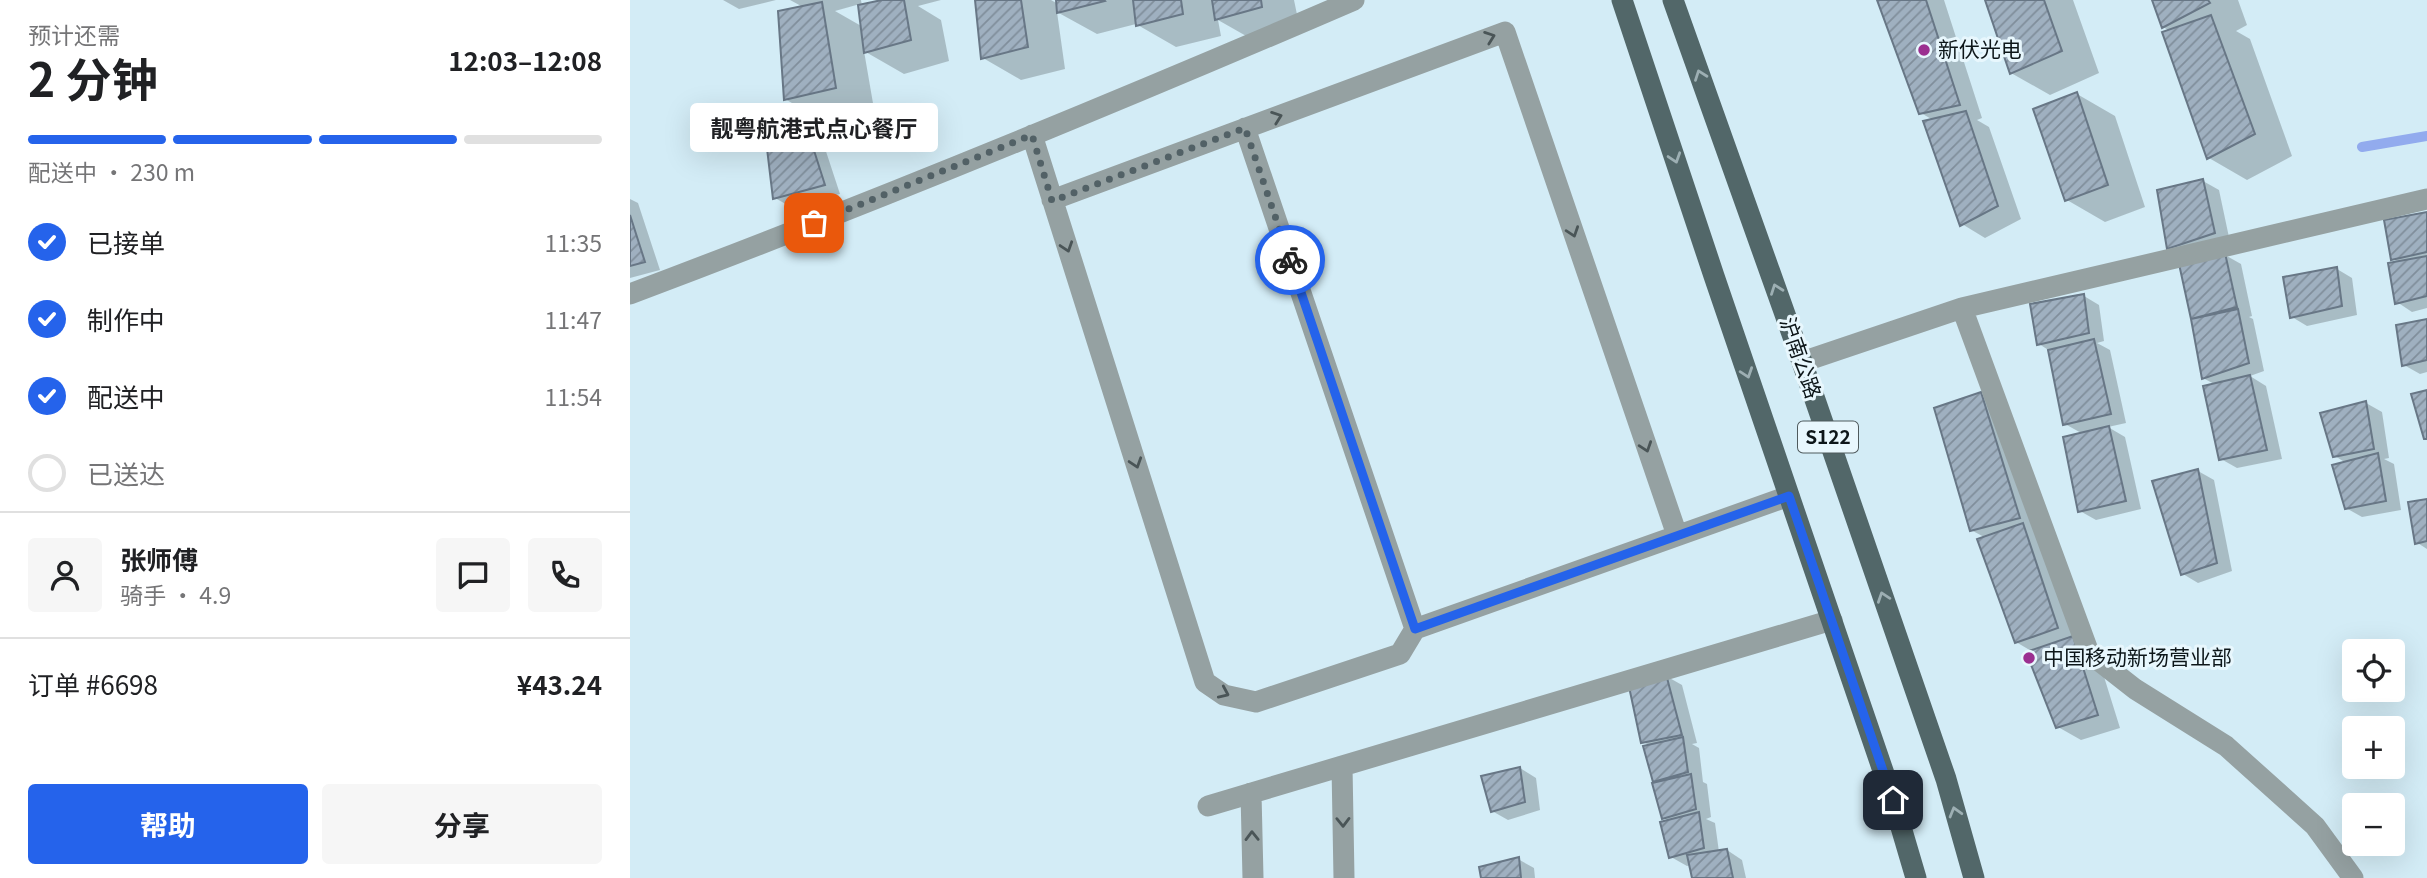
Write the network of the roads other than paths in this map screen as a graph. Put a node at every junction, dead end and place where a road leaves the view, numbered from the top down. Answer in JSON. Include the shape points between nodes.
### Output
{"nodes":[{"id":1,"x":1354,"y":0,"type":"edge"},
{"id":2,"x":1622,"y":0,"type":"edge"},
{"id":3,"x":1673,"y":0,"type":"edge"},
{"id":4,"x":1245,"y":128,"type":"junction"},
{"id":5,"x":1032,"y":135,"type":"junction"},
{"id":6,"x":2427,"y":199,"type":"edge"},
{"id":7,"x":1052,"y":201,"type":"junction"},
{"id":8,"x":630,"y":294,"type":"edge"},
{"id":9,"x":1962,"y":309,"type":"junction"},
{"id":10,"x":1802,"y":362,"type":"junction"},
{"id":11,"x":1789,"y":496,"type":"junction"},
{"id":12,"x":1677,"y":535,"type":"junction"},
{"id":13,"x":1832,"y":620,"type":"junction"},
{"id":14,"x":1415,"y":629,"type":"junction"},
{"id":15,"x":1342,"y":766,"type":"junction"},
{"id":16,"x":1251,"y":793,"type":"junction"},
{"id":17,"x":1208,"y":806,"type":"dead end"},
{"id":18,"x":1253,"y":878,"type":"edge"},
{"id":19,"x":1344,"y":878,"type":"edge"},
{"id":20,"x":1916,"y":878,"type":"edge"},
{"id":21,"x":1974,"y":878,"type":"edge"},
{"id":22,"x":2353,"y":878,"type":"edge"}],
"edges":[{"from":1,"to":5,"type":"street"},
{"from":2,"to":11,"type":"main road","number":"S122","one_way":true},
{"from":10,"to":3,"type":"main road","name":"沪南公路","number":"S122","one_way":true},
{"from":4,"to":7,"type":"street"},
{"from":4,"to":12,"type":"street","one_way":true,"via":[[1505,32]]},
{"from":4,"to":14,"type":"street"},
{"from":5,"to":7,"type":"street"},
{"from":5,"to":8,"type":"street"},
{"from":6,"to":9,"type":"street"},
{"from":7,"to":14,"type":"street","one_way":true,"via":[[1205,682],[1224,695],[1256,702],[1400,653]]},
{"from":9,"to":10,"type":"street"},
{"from":9,"to":22,"type":"street","via":[[2089,653],[2135,689],[2226,746],[2315,826]]},
{"from":21,"to":10,"type":"main road","name":"沪南公路","number":"S122","one_way":true,"via":[[1946,779]]},
{"from":11,"to":12,"type":"street"},
{"from":11,"to":13,"type":"main road","number":"S122"},
{"from":12,"to":14,"type":"street"},
{"from":13,"to":15,"type":"street"},
{"from":13,"to":20,"type":"main road","number":"S122"},
{"from":15,"to":16,"type":"street"},
{"from":15,"to":19,"type":"street","one_way":true},
{"from":16,"to":17,"type":"street"},
{"from":18,"to":16,"type":"street","one_way":true}]}
